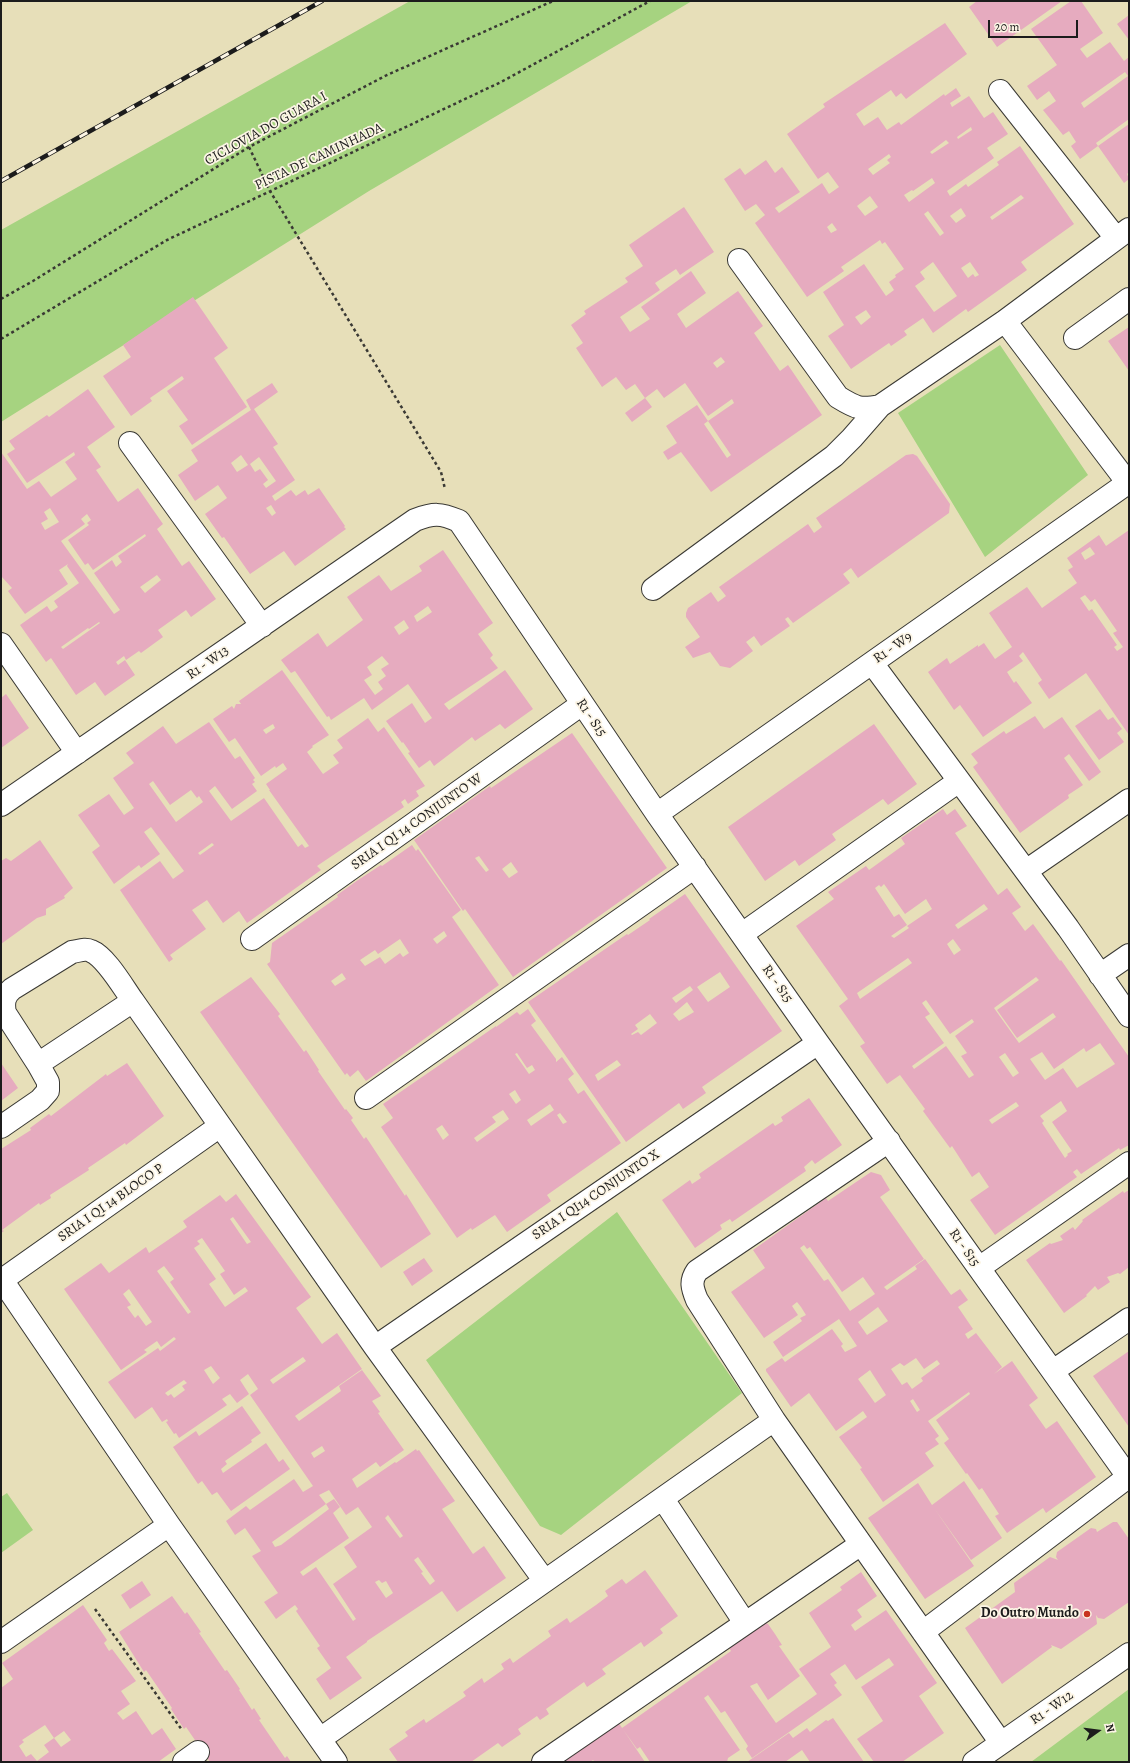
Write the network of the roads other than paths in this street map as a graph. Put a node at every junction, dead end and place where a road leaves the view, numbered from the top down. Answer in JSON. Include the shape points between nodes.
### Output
{"nodes":[{"id":1,"x":1000,"y":91,"type":"dead end"},
{"id":2,"x":1123,"y":234,"type":"edge"},
{"id":3,"x":739,"y":260,"type":"dead end"},
{"id":4,"x":1129,"y":299,"type":"edge"},
{"id":5,"x":1005,"y":321,"type":"junction"},
{"id":6,"x":1075,"y":338,"type":"dead end"},
{"id":7,"x":880,"y":406,"type":"junction"},
{"id":8,"x":130,"y":443,"type":"dead end"},
{"id":9,"x":1128,"y":483,"type":"edge"},
{"id":10,"x":415,"y":520,"type":"joint"},
{"id":11,"x":653,"y":588,"type":"dead end"},
{"id":12,"x":262,"y":626,"type":"junction"},
{"id":13,"x":1,"y":644,"type":"edge"},
{"id":14,"x":872,"y":663,"type":"junction"},
{"id":15,"x":582,"y":704,"type":"junction"},
{"id":16,"x":77,"y":753,"type":"junction"},
{"id":17,"x":959,"y":781,"type":"junction"},
{"id":18,"x":1129,"y":800,"type":"edge"},
{"id":19,"x":1,"y":805,"type":"edge"},
{"id":20,"x":657,"y":814,"type":"junction"},
{"id":21,"x":695,"y":866,"type":"junction"},
{"id":22,"x":1026,"y":871,"type":"junction"},
{"id":23,"x":742,"y":934,"type":"junction"},
{"id":24,"x":252,"y":939,"type":"dead end"},
{"id":25,"x":1129,"y":955,"type":"edge"},
{"id":26,"x":1100,"y":975,"type":"junction"},
{"id":27,"x":133,"y":1001,"type":"junction"},
{"id":28,"x":1129,"y":1016,"type":"edge"},
{"id":29,"x":818,"y":1043,"type":"junction"},
{"id":30,"x":38,"y":1064,"type":"junction"},
{"id":31,"x":366,"y":1098,"type":"dead end"},
{"id":32,"x":220,"y":1126,"type":"junction"},
{"id":33,"x":1,"y":1127,"type":"edge"},
{"id":34,"x":889,"y":1141,"type":"junction"},
{"id":35,"x":1129,"y":1163,"type":"edge"},
{"id":36,"x":979,"y":1268,"type":"junction"},
{"id":37,"x":2,"y":1280,"type":"edge"},
{"id":38,"x":1129,"y":1319,"type":"edge"},
{"id":39,"x":375,"y":1347,"type":"junction"},
{"id":40,"x":1053,"y":1371,"type":"junction"},
{"id":41,"x":774,"y":1420,"type":"junction"},
{"id":42,"x":1129,"y":1478,"type":"edge"},
{"id":43,"x":663,"y":1499,"type":"junction"},
{"id":44,"x":169,"y":1525,"type":"junction"},
{"id":45,"x":861,"y":1544,"type":"junction"},
{"id":46,"x":544,"y":1580,"type":"junction"},
{"id":47,"x":745,"y":1623,"type":"junction"},
{"id":48,"x":923,"y":1632,"type":"junction"},
{"id":49,"x":1,"y":1642,"type":"edge"},
{"id":50,"x":1129,"y":1654,"type":"edge"},
{"id":51,"x":320,"y":1739,"type":"junction"},
{"id":52,"x":1001,"y":1743,"type":"junction"},
{"id":53,"x":336,"y":1762,"type":"edge"},
{"id":54,"x":543,"y":1762,"type":"edge"},
{"id":55,"x":974,"y":1762,"type":"edge"}],
"edges":[{"from":1,"to":2,"type":"street"},
{"from":2,"to":5,"type":"street"},
{"from":3,"to":7,"type":"street","via":[[838,397],[852,406],[865,409]]},
{"from":4,"to":6,"type":"street"},
{"from":5,"to":7,"type":"street"},
{"from":5,"to":9,"type":"street"},
{"from":7,"to":11,"type":"street","via":[[834,456]]},
{"from":8,"to":12,"type":"street"},
{"from":9,"to":14,"type":"street","name":"R1 - W9"},
{"from":10,"to":12,"type":"street","name":"R1 - W13"},
{"from":10,"to":15,"type":"street","name":"R1 - S15","via":[[432,514],[446,515],[459,521]]},
{"from":12,"to":16,"type":"street","name":"R1 - W13"},
{"from":13,"to":16,"type":"street"},
{"from":14,"to":17,"type":"street"},
{"from":14,"to":20,"type":"street","name":"R1 - W9"},
{"from":15,"to":20,"type":"street","name":"R1 - S15"},
{"from":15,"to":24,"type":"street","name":"SRIA I QI 14 CONJUNTO W"},
{"from":16,"to":19,"type":"street","name":"R1 - W13"},
{"from":17,"to":22,"type":"street"},
{"from":17,"to":23,"type":"street"},
{"from":18,"to":22,"type":"street"},
{"from":20,"to":21,"type":"street","name":"R1 - S15"},
{"from":21,"to":23,"type":"street","name":"R1 - S15"},
{"from":21,"to":31,"type":"street"},
{"from":22,"to":26,"type":"street"},
{"from":23,"to":29,"type":"street","name":"R1 - S15"},
{"from":25,"to":26,"type":"street"},
{"from":26,"to":28,"type":"street"},
{"from":27,"to":30,"type":"street"},
{"from":27,"to":30,"type":"street","via":[[102,958],[82,949],[72,952],[12,989],[6,994],[5,1013]]},
{"from":27,"to":32,"type":"street"},
{"from":29,"to":34,"type":"street","name":"R1 - S15"},
{"from":29,"to":39,"type":"street","name":"SRIA I QI14 CONJUNTO X"},
{"from":30,"to":33,"type":"street","via":[[48,1082],[48,1091],[40,1100]]},
{"from":32,"to":37,"type":"street","name":"SRIA I QI 14 BLOCO P"},
{"from":32,"to":39,"type":"street"},
{"from":34,"to":36,"type":"street","name":"R1 - S15"},
{"from":34,"to":41,"type":"street","via":[[698,1271],[693,1278],[692,1289],[697,1300]]},
{"from":35,"to":36,"type":"street"},
{"from":36,"to":40,"type":"street","name":"R1 - S15"},
{"from":37,"to":44,"type":"street"},
{"from":38,"to":40,"type":"street"},
{"from":39,"to":46,"type":"street"},
{"from":40,"to":42,"type":"street","name":"R1 - S15"},
{"from":41,"to":43,"type":"street"},
{"from":41,"to":45,"type":"street"},
{"from":42,"to":48,"type":"street"},
{"from":43,"to":46,"type":"street"},
{"from":43,"to":47,"type":"street"},
{"from":44,"to":49,"type":"street"},
{"from":44,"to":51,"type":"street"},
{"from":45,"to":47,"type":"street"},
{"from":45,"to":48,"type":"street"},
{"from":46,"to":51,"type":"street"},
{"from":47,"to":54,"type":"street"},
{"from":48,"to":52,"type":"street"},
{"from":50,"to":52,"type":"street","name":"R1 - W12"},
{"from":51,"to":53,"type":"street"},
{"from":52,"to":55,"type":"street","name":"R1 - W12"}]}
